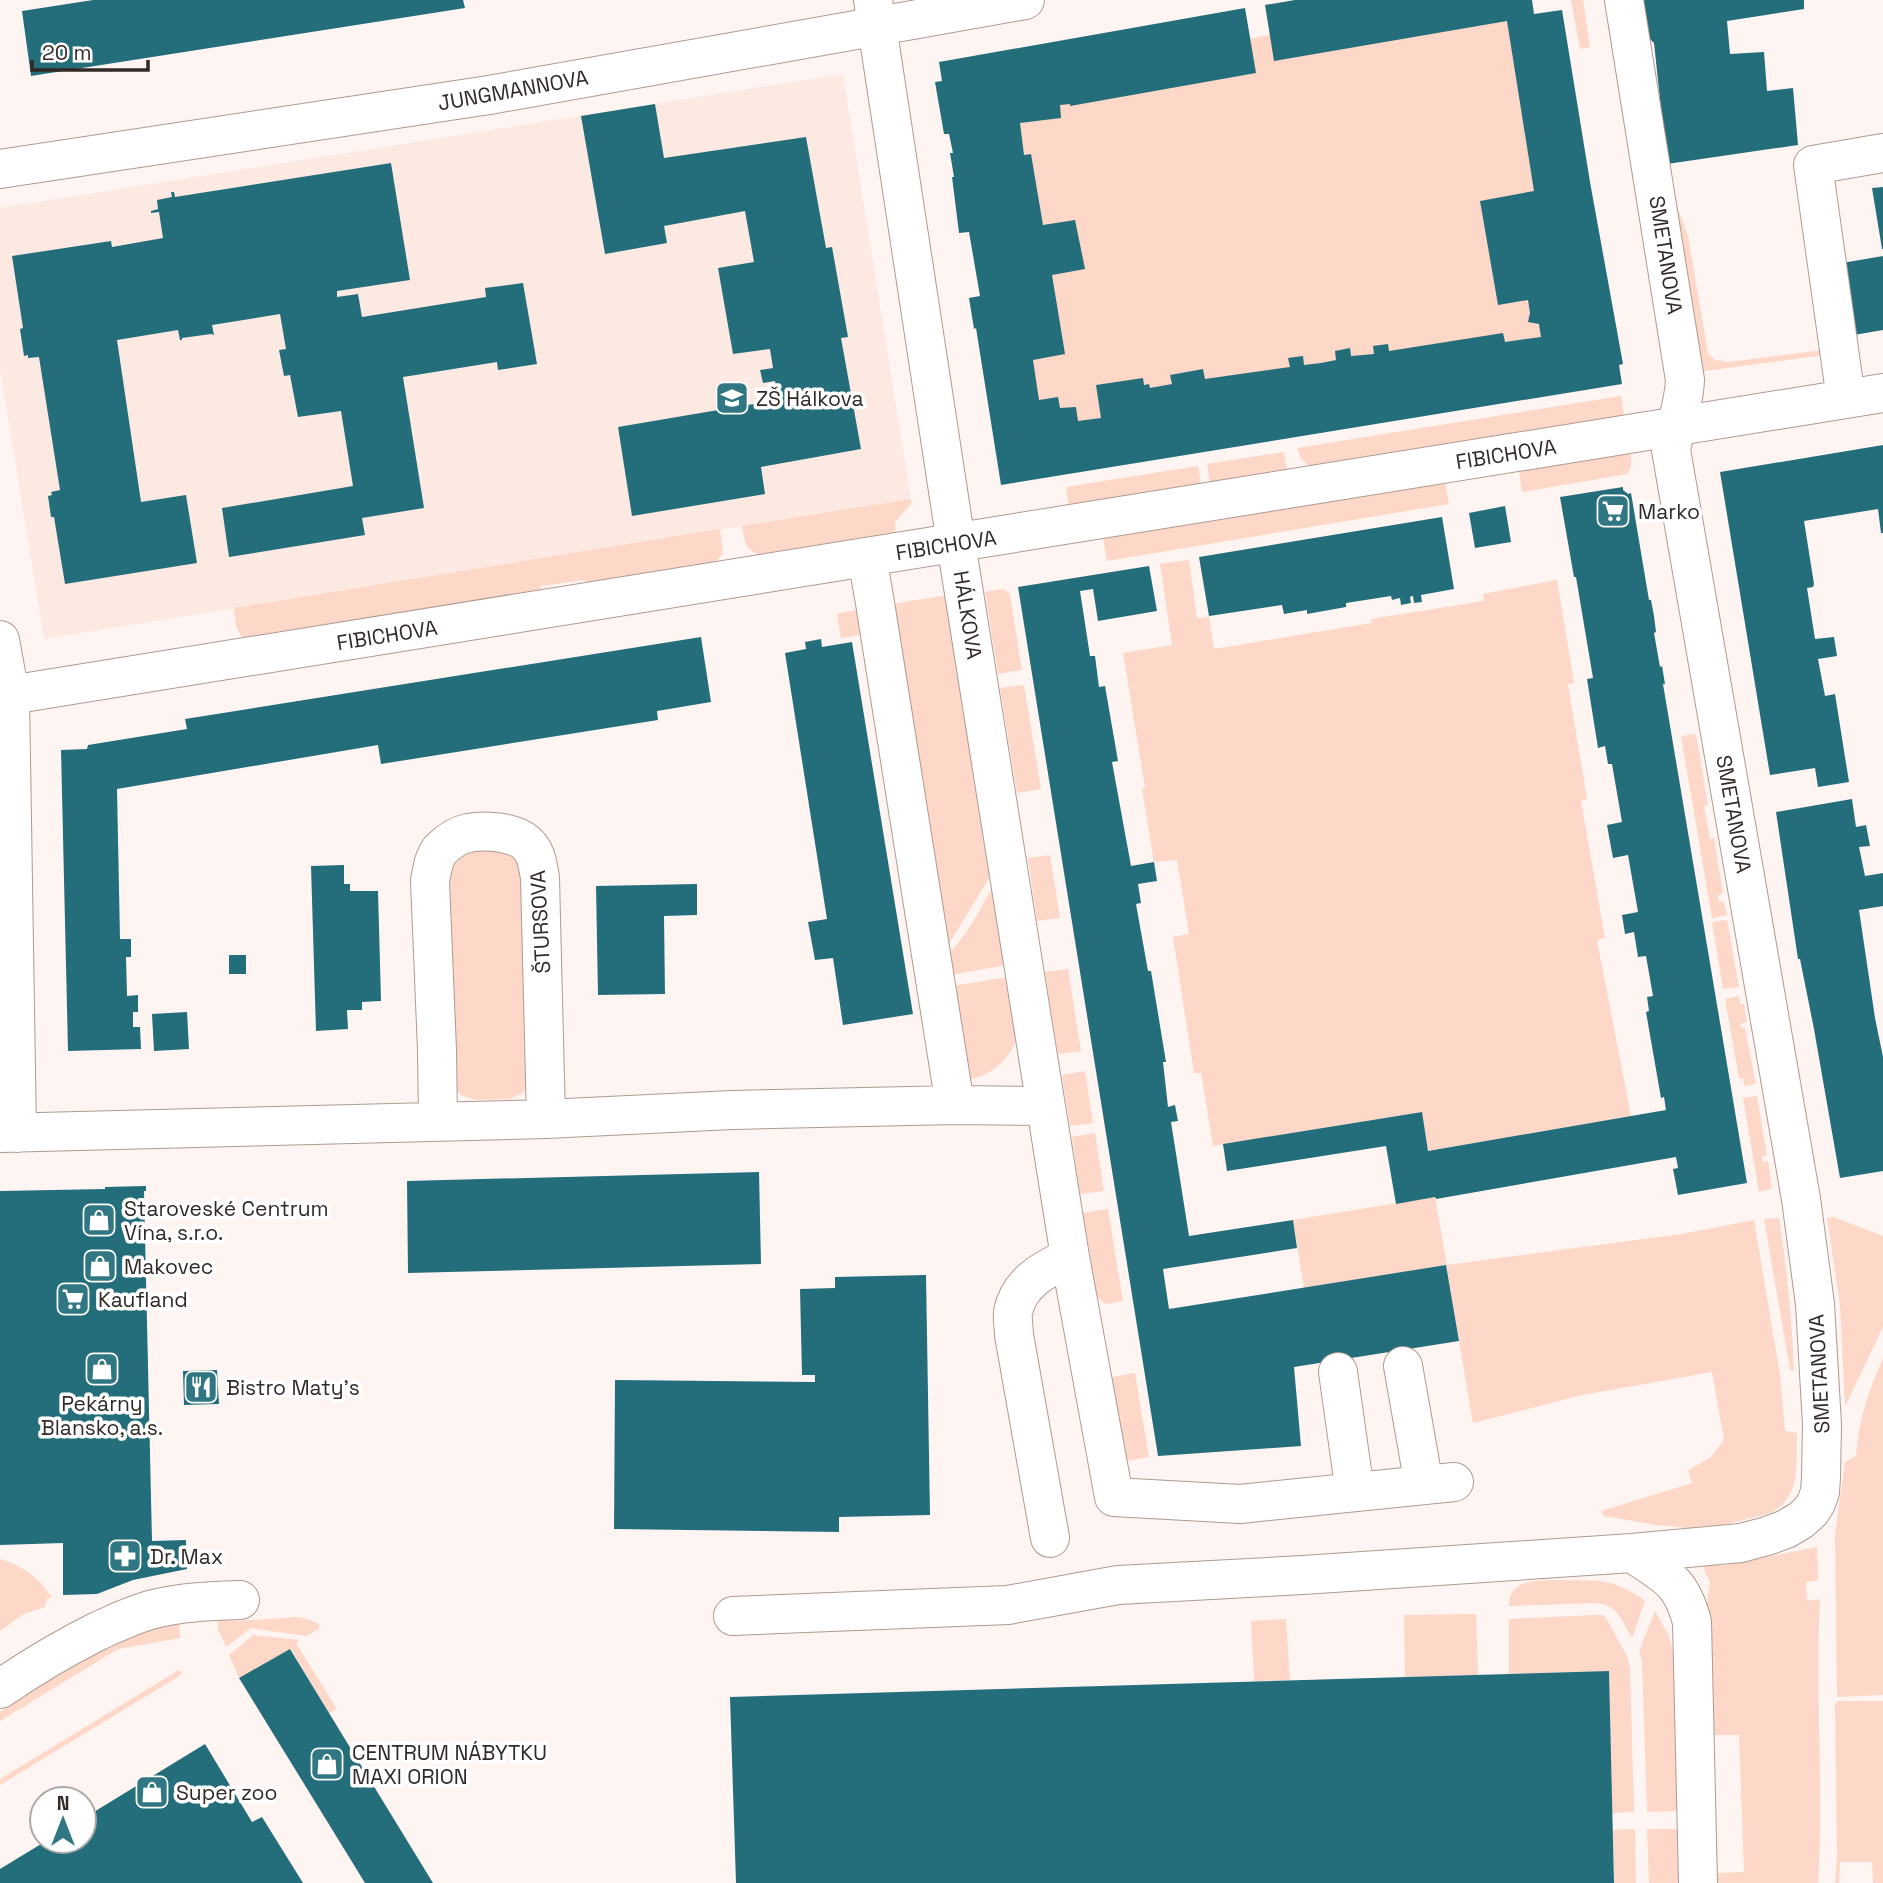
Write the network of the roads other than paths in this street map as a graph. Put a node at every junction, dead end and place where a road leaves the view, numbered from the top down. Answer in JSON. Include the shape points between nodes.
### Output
{"nodes":[{"id":1,"x":1025,"y":0,"type":"edge"},
{"id":2,"x":1624,"y":0,"type":"edge"},
{"id":3,"x":875,"y":13,"type":"edge"},
{"id":4,"x":1883,"y":153,"type":"edge"},
{"id":5,"x":0,"y":169,"type":"edge"},
{"id":6,"x":1883,"y":393,"type":"edge"},
{"id":7,"x":1846,"y":399,"type":"junction"},
{"id":8,"x":1675,"y":427,"type":"junction"},
{"id":9,"x":956,"y":543,"type":"junction"},
{"id":10,"x":867,"y":558,"type":"junction"},
{"id":11,"x":0,"y":640,"type":"edge"},
{"id":12,"x":10,"y":695,"type":"junction"},
{"id":13,"x":955,"y":1105,"type":"junction"},
{"id":14,"x":1046,"y":1106,"type":"junction"},
{"id":15,"x":546,"y":1119,"type":"junction"},
{"id":16,"x":438,"y":1121,"type":"junction"},
{"id":17,"x":8,"y":1133,"type":"edge"},
{"id":18,"x":1070,"y":1257,"type":"junction"},
{"id":19,"x":1403,"y":1366,"type":"dead end"},
{"id":20,"x":1338,"y":1372,"type":"dead end"},
{"id":21,"x":1355,"y":1492,"type":"junction"},
{"id":22,"x":1050,"y":1538,"type":"dead end"},
{"id":23,"x":1632,"y":1553,"type":"junction"},
{"id":24,"x":240,"y":1600,"type":"dead end"},
{"id":25,"x":733,"y":1616,"type":"dead end"},
{"id":26,"x":0,"y":1689,"type":"edge"},
{"id":27,"x":1698,"y":1883,"type":"edge"}],
"edges":[{"from":1,"to":3,"type":"street","name":"JUNGMANNOVA"},
{"from":2,"to":8,"type":"street","name":"SMETANOVA","via":[[1682,354],[1685,396]]},
{"from":3,"to":5,"type":"street","name":"JUNGMANNOVA","via":[[489,95]]},
{"from":3,"to":9,"type":"street","name":"HÁLKOVA"},
{"from":4,"to":7,"type":"street","via":[[1813,166]]},
{"from":6,"to":7,"type":"street","name":"FIBICHOVA"},
{"from":7,"to":8,"type":"street","name":"FIBICHOVA"},
{"from":8,"to":9,"type":"street","name":"FIBICHOVA"},
{"from":8,"to":23,"type":"street","name":"SMETANOVA","via":[[1671,450],[1801,1199],[1815,1304],[1822,1424],[1820,1492],[1801,1520],[1767,1536],[1741,1543]]},
{"from":9,"to":10,"type":"street","name":"FIBICHOVA"},
{"from":9,"to":14,"type":"street","name":"HÁLKOVA"},
{"from":10,"to":12,"type":"street","name":"FIBICHOVA"},
{"from":10,"to":13,"type":"street"},
{"from":11,"to":12,"type":"street"},
{"from":12,"to":17,"type":"street"},
{"from":13,"to":14,"type":"street"},
{"from":13,"to":15,"type":"street"},
{"from":14,"to":18,"type":"street","name":"HÁLKOVA"},
{"from":15,"to":16,"type":"street"},
{"from":15,"to":16,"type":"street","name":"ŠTURSOVA","via":[[536,858],[530,845],[508,833],[467,833],[439,852],[430,881]]},
{"from":16,"to":17,"type":"street"},
{"from":18,"to":21,"type":"street","name":"HÁLKOVA","via":[[1114,1497],[1240,1504]]},
{"from":18,"to":22,"type":"street","via":[[1025,1285],[1013,1314]]},
{"from":19,"to":21,"type":"street","via":[[1439,1484]]},
{"from":20,"to":21,"type":"street"},
{"from":23,"to":25,"type":"street","name":"SMETANOVA","via":[[1118,1585],[1008,1605]]},
{"from":23,"to":27,"type":"street","via":[[1678,1587],[1692,1622]]},
{"from":24,"to":26,"type":"street","via":[[153,1609],[54,1653]]}]}
